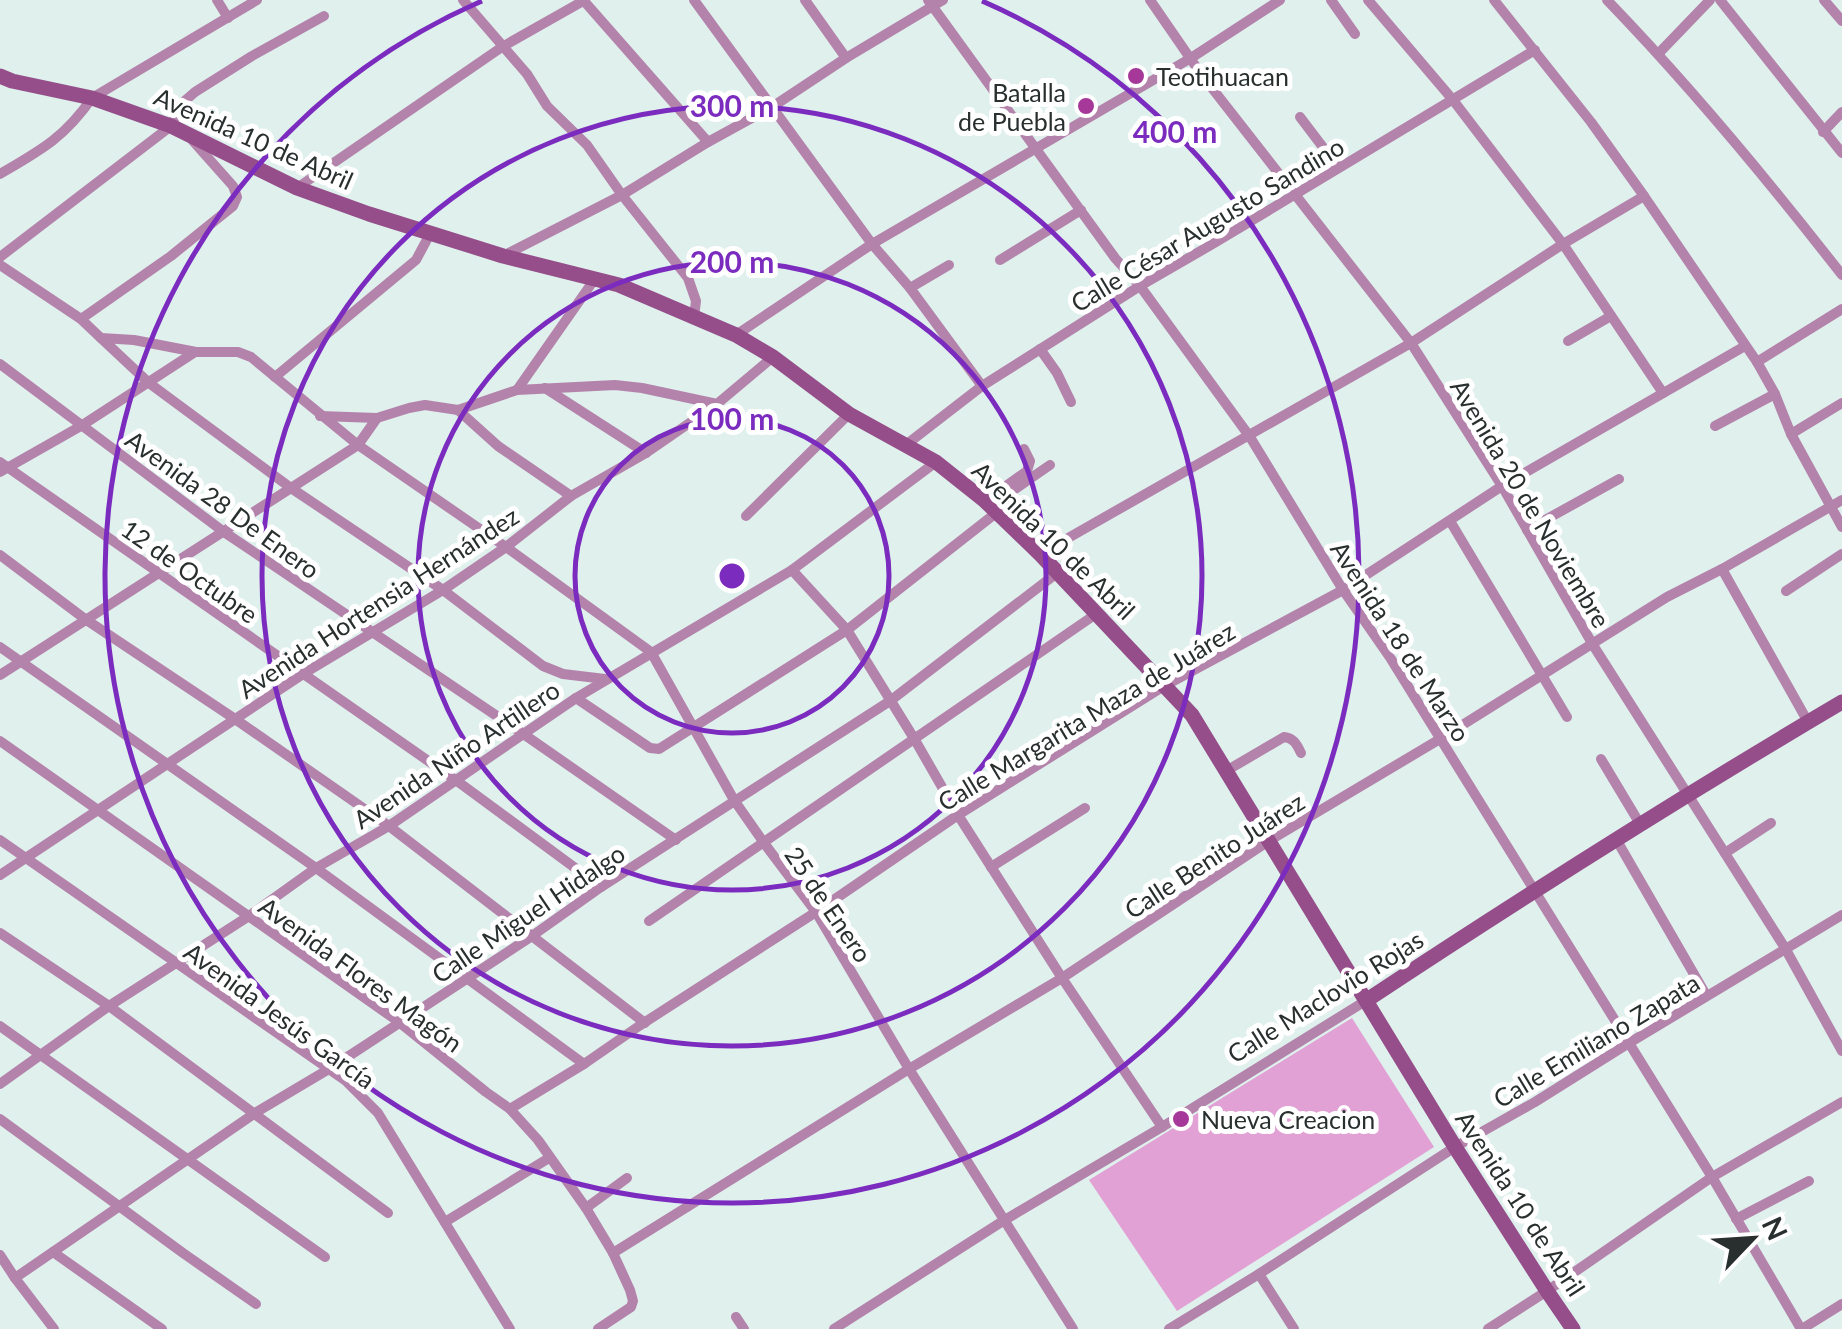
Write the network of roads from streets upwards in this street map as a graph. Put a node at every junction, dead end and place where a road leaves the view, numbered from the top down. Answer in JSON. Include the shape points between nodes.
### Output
{"nodes":[{"id":1,"x":216,"y":0,"type":"edge"},
{"id":2,"x":257,"y":0,"type":"edge"},
{"id":3,"x":463,"y":0,"type":"edge"},
{"id":4,"x":585,"y":0,"type":"edge"},
{"id":5,"x":694,"y":0,"type":"edge"},
{"id":6,"x":805,"y":0,"type":"edge"},
{"id":7,"x":1150,"y":0,"type":"edge"},
{"id":8,"x":1280,"y":0,"type":"edge"},
{"id":9,"x":1331,"y":0,"type":"edge"},
{"id":10,"x":1368,"y":0,"type":"edge"},
{"id":11,"x":1494,"y":0,"type":"edge"},
{"id":12,"x":1607,"y":0,"type":"edge"},
{"id":13,"x":1710,"y":0,"type":"edge"},
{"id":14,"x":1720,"y":0,"type":"edge"},
{"id":15,"x":1824,"y":0,"type":"edge"},
{"id":16,"x":934,"y":2,"type":"edge"},
{"id":17,"x":324,"y":16,"type":"dead end"},
{"id":18,"x":228,"y":18,"type":"junction"},
{"id":19,"x":1842,"y":22,"type":"edge"},
{"id":20,"x":1355,"y":34,"type":"dead end"},
{"id":21,"x":502,"y":46,"type":"junction"},
{"id":22,"x":1535,"y":50,"type":"junction"},
{"id":23,"x":1658,"y":54,"type":"junction"},
{"id":24,"x":846,"y":58,"type":"junction"},
{"id":25,"x":1190,"y":58,"type":"junction"},
{"id":26,"x":0,"y":76,"type":"edge"},
{"id":27,"x":92,"y":98,"type":"junction"},
{"id":28,"x":1453,"y":100,"type":"junction"},
{"id":29,"x":772,"y":108,"type":"junction"},
{"id":30,"x":1842,"y":112,"type":"edge"},
{"id":31,"x":1300,"y":117,"type":"dead end"},
{"id":32,"x":178,"y":129,"type":"junction"},
{"id":33,"x":1824,"y":132,"type":"junction"},
{"id":34,"x":708,"y":142,"type":"junction"},
{"id":35,"x":1036,"y":146,"type":"junction"},
{"id":36,"x":1842,"y":153,"type":"edge"},
{"id":37,"x":1338,"y":168,"type":"junction"},
{"id":38,"x":0,"y":174,"type":"edge"},
{"id":39,"x":297,"y":188,"type":"junction"},
{"id":40,"x":1297,"y":194,"type":"junction"},
{"id":41,"x":622,"y":195,"type":"junction"},
{"id":42,"x":1644,"y":196,"type":"junction"},
{"id":43,"x":1081,"y":210,"type":"junction"},
{"id":44,"x":431,"y":232,"type":"junction"},
{"id":45,"x":872,"y":244,"type":"junction"},
{"id":46,"x":1563,"y":244,"type":"junction"},
{"id":47,"x":503,"y":256,"type":"junction"},
{"id":48,"x":1000,"y":260,"type":"dead end"},
{"id":49,"x":0,"y":261,"type":"edge"},
{"id":50,"x":949,"y":265,"type":"dead end"},
{"id":51,"x":1842,"y":275,"type":"edge"},
{"id":52,"x":594,"y":280,"type":"junction"},
{"id":53,"x":1140,"y":286,"type":"junction"},
{"id":54,"x":910,"y":288,"type":"junction"},
{"id":55,"x":1842,"y":309,"type":"edge"},
{"id":56,"x":1611,"y":316,"type":"junction"},
{"id":57,"x":694,"y":317,"type":"junction"},
{"id":58,"x":81,"y":318,"type":"junction"},
{"id":59,"x":736,"y":335,"type":"junction"},
{"id":60,"x":101,"y":338,"type":"junction"},
{"id":61,"x":1568,"y":341,"type":"dead end"},
{"id":62,"x":1411,"y":343,"type":"junction"},
{"id":63,"x":1745,"y":346,"type":"junction"},
{"id":64,"x":1040,"y":349,"type":"junction"},
{"id":65,"x":196,"y":352,"type":"junction"},
{"id":66,"x":774,"y":357,"type":"junction"},
{"id":67,"x":1757,"y":362,"type":"junction"},
{"id":68,"x":0,"y":364,"type":"edge"},
{"id":69,"x":275,"y":377,"type":"junction"},
{"id":70,"x":148,"y":383,"type":"junction"},
{"id":71,"x":982,"y":386,"type":"junction"},
{"id":72,"x":544,"y":388,"type":"junction"},
{"id":73,"x":517,"y":390,"type":"junction"},
{"id":74,"x":1663,"y":393,"type":"junction"},
{"id":75,"x":1775,"y":394,"type":"junction"},
{"id":76,"x":1071,"y":402,"type":"dead end"},
{"id":77,"x":1842,"y":403,"type":"edge"},
{"id":78,"x":717,"y":404,"type":"junction"},
{"id":79,"x":458,"y":410,"type":"junction"},
{"id":80,"x":849,"y":414,"type":"junction"},
{"id":81,"x":320,"y":416,"type":"junction"},
{"id":82,"x":377,"y":418,"type":"junction"},
{"id":83,"x":81,"y":426,"type":"junction"},
{"id":84,"x":1714,"y":426,"type":"dead end"},
{"id":85,"x":1791,"y":434,"type":"junction"},
{"id":86,"x":1250,"y":436,"type":"junction"},
{"id":87,"x":908,"y":444,"type":"junction"},
{"id":88,"x":358,"y":445,"type":"junction"},
{"id":89,"x":1024,"y":449,"type":"dead end"},
{"id":90,"x":646,"y":453,"type":"junction"},
{"id":91,"x":936,"y":462,"type":"junction"},
{"id":92,"x":1050,"y":465,"type":"dead end"},
{"id":93,"x":2,"y":467,"type":"edge"},
{"id":94,"x":1619,"y":479,"type":"dead end"},
{"id":95,"x":1502,"y":486,"type":"junction"},
{"id":96,"x":291,"y":488,"type":"junction"},
{"id":97,"x":571,"y":496,"type":"junction"},
{"id":98,"x":1842,"y":500,"type":"edge"},
{"id":99,"x":1829,"y":506,"type":"junction"},
{"id":100,"x":990,"y":507,"type":"junction"},
{"id":101,"x":746,"y":516,"type":"dead end"},
{"id":102,"x":1450,"y":521,"type":"junction"},
{"id":103,"x":1842,"y":527,"type":"edge"},
{"id":104,"x":1526,"y":530,"type":"junction"},
{"id":105,"x":224,"y":532,"type":"junction"},
{"id":106,"x":506,"y":547,"type":"junction"},
{"id":107,"x":1040,"y":554,"type":"junction"},
{"id":108,"x":1842,"y":554,"type":"edge"},
{"id":109,"x":0,"y":555,"type":"edge"},
{"id":110,"x":1722,"y":569,"type":"junction"},
{"id":111,"x":792,"y":570,"type":"junction"},
{"id":112,"x":159,"y":573,"type":"junction"},
{"id":113,"x":1057,"y":573,"type":"junction"},
{"id":114,"x":443,"y":590,"type":"junction"},
{"id":115,"x":1343,"y":590,"type":"junction"},
{"id":116,"x":1786,"y":591,"type":"dead end"},
{"id":117,"x":1096,"y":614,"type":"junction"},
{"id":118,"x":85,"y":619,"type":"junction"},
{"id":119,"x":847,"y":630,"type":"junction"},
{"id":120,"x":370,"y":632,"type":"junction"},
{"id":121,"x":1593,"y":645,"type":"junction"},
{"id":122,"x":0,"y":646,"type":"edge"},
{"id":123,"x":651,"y":652,"type":"junction"},
{"id":124,"x":21,"y":661,"type":"junction"},
{"id":125,"x":304,"y":674,"type":"junction"},
{"id":126,"x":0,"y":675,"type":"edge"},
{"id":127,"x":1544,"y":675,"type":"junction"},
{"id":128,"x":606,"y":679,"type":"junction"},
{"id":129,"x":1164,"y":686,"type":"junction"},
{"id":130,"x":576,"y":698,"type":"junction"},
{"id":131,"x":890,"y":700,"type":"junction"},
{"id":132,"x":1842,"y":702,"type":"edge"},
{"id":133,"x":1567,"y":717,"type":"dead end"},
{"id":134,"x":235,"y":719,"type":"junction"},
{"id":135,"x":1808,"y":722,"type":"junction"},
{"id":136,"x":694,"y":728,"type":"junction"},
{"id":137,"x":522,"y":733,"type":"junction"},
{"id":138,"x":1440,"y":739,"type":"junction"},
{"id":139,"x":915,"y":740,"type":"junction"},
{"id":140,"x":0,"y":741,"type":"edge"},
{"id":141,"x":1301,"y":753,"type":"dead end"},
{"id":142,"x":1601,"y":759,"type":"dead end"},
{"id":143,"x":168,"y":766,"type":"junction"},
{"id":144,"x":1226,"y":771,"type":"junction"},
{"id":145,"x":457,"y":781,"type":"junction"},
{"id":146,"x":1688,"y":794,"type":"junction"},
{"id":147,"x":734,"y":800,"type":"junction"},
{"id":148,"x":1085,"y":808,"type":"dead end"},
{"id":149,"x":100,"y":811,"type":"junction"},
{"id":150,"x":958,"y":816,"type":"junction"},
{"id":151,"x":1771,"y":823,"type":"dead end"},
{"id":152,"x":1640,"y":824,"type":"junction"},
{"id":153,"x":389,"y":826,"type":"junction"},
{"id":154,"x":0,"y":840,"type":"edge"},
{"id":155,"x":676,"y":840,"type":"junction"},
{"id":156,"x":1616,"y":840,"type":"junction"},
{"id":157,"x":1268,"y":842,"type":"junction"},
{"id":158,"x":764,"y":843,"type":"junction"},
{"id":159,"x":1725,"y":853,"type":"junction"},
{"id":160,"x":26,"y":858,"type":"junction"},
{"id":161,"x":991,"y":867,"type":"junction"},
{"id":162,"x":316,"y":868,"type":"junction"},
{"id":163,"x":0,"y":876,"type":"edge"},
{"id":164,"x":601,"y":888,"type":"junction"},
{"id":165,"x":1533,"y":890,"type":"junction"},
{"id":166,"x":816,"y":912,"type":"junction"},
{"id":167,"x":1842,"y":915,"type":"edge"},
{"id":168,"x":249,"y":916,"type":"junction"},
{"id":169,"x":649,"y":921,"type":"dead end"},
{"id":170,"x":0,"y":933,"type":"edge"},
{"id":171,"x":532,"y":936,"type":"junction"},
{"id":172,"x":1785,"y":948,"type":"junction"},
{"id":173,"x":174,"y":963,"type":"junction"},
{"id":174,"x":467,"y":978,"type":"junction"},
{"id":175,"x":1062,"y":978,"type":"junction"},
{"id":176,"x":1706,"y":995,"type":"junction"},
{"id":177,"x":1368,"y":1000,"type":"junction"},
{"id":178,"x":109,"y":1006,"type":"junction"},
{"id":179,"x":399,"y":1022,"type":"junction"},
{"id":180,"x":645,"y":1022,"type":"junction"},
{"id":181,"x":0,"y":1026,"type":"edge"},
{"id":182,"x":1628,"y":1042,"type":"junction"},
{"id":183,"x":1842,"y":1051,"type":"edge"},
{"id":184,"x":41,"y":1055,"type":"junction"},
{"id":185,"x":584,"y":1064,"type":"junction"},
{"id":186,"x":329,"y":1068,"type":"junction"},
{"id":187,"x":910,"y":1070,"type":"junction"},
{"id":188,"x":0,"y":1084,"type":"edge"},
{"id":189,"x":1842,"y":1102,"type":"edge"},
{"id":190,"x":510,"y":1109,"type":"junction"},
{"id":191,"x":255,"y":1113,"type":"junction"},
{"id":192,"x":0,"y":1119,"type":"edge"},
{"id":193,"x":1162,"y":1128,"type":"junction"},
{"id":194,"x":1454,"y":1147,"type":"junction"},
{"id":195,"x":549,"y":1158,"type":"junction"},
{"id":196,"x":189,"y":1159,"type":"junction"},
{"id":197,"x":1712,"y":1177,"type":"junction"},
{"id":198,"x":627,"y":1178,"type":"dead end"},
{"id":199,"x":1809,"y":1181,"type":"dead end"},
{"id":200,"x":119,"y":1205,"type":"junction"},
{"id":201,"x":586,"y":1208,"type":"junction"},
{"id":202,"x":388,"y":1212,"type":"dead end"},
{"id":203,"x":1736,"y":1220,"type":"junction"},
{"id":204,"x":1003,"y":1221,"type":"junction"},
{"id":205,"x":445,"y":1222,"type":"junction"},
{"id":206,"x":53,"y":1252,"type":"junction"},
{"id":207,"x":613,"y":1253,"type":"junction"},
{"id":208,"x":0,"y":1255,"type":"edge"},
{"id":209,"x":325,"y":1257,"type":"dead end"},
{"id":210,"x":1260,"y":1274,"type":"junction"},
{"id":211,"x":14,"y":1278,"type":"junction"},
{"id":212,"x":1547,"y":1292,"type":"junction"},
{"id":213,"x":256,"y":1304,"type":"dead end"},
{"id":214,"x":1842,"y":1304,"type":"edge"},
{"id":215,"x":736,"y":1317,"type":"dead end"},
{"id":216,"x":54,"y":1329,"type":"edge"},
{"id":217,"x":162,"y":1329,"type":"edge"},
{"id":218,"x":510,"y":1329,"type":"edge"},
{"id":219,"x":598,"y":1329,"type":"edge"},
{"id":220,"x":744,"y":1329,"type":"edge"},
{"id":221,"x":834,"y":1329,"type":"edge"},
{"id":222,"x":1073,"y":1329,"type":"edge"},
{"id":223,"x":1169,"y":1329,"type":"edge"},
{"id":224,"x":1294,"y":1329,"type":"edge"},
{"id":225,"x":1488,"y":1329,"type":"edge"},
{"id":226,"x":1574,"y":1329,"type":"edge"},
{"id":227,"x":1802,"y":1329,"type":"edge"}],
"edges":[{"from":1,"to":18,"type":"street"},
{"from":2,"to":18,"type":"street"},
{"from":3,"to":21,"type":"street"},
{"from":4,"to":21,"type":"street"},
{"from":4,"to":34,"type":"street"},
{"from":5,"to":29,"type":"street"},
{"from":6,"to":24,"type":"street"},
{"from":7,"to":25,"type":"street","name":"Avenida 20 de Noviembre"},
{"from":8,"to":25,"type":"street"},
{"from":9,"to":20,"type":"street"},
{"from":10,"to":28,"type":"street"},
{"from":11,"to":22,"type":"street"},
{"from":12,"to":23,"type":"street"},
{"from":13,"to":23,"type":"street"},
{"from":14,"to":33,"type":"street"},
{"from":15,"to":19,"type":"street"},
{"from":16,"to":24,"type":"street"},
{"from":16,"to":35,"type":"street","name":"Avenida 18 de Marzo"},
{"from":17,"to":32,"type":"street","via":[[195,92],[180,106]]},
{"from":18,"to":27,"type":"street"},
{"from":21,"to":39,"type":"street"},
{"from":21,"to":41,"type":"street"},
{"from":22,"to":28,"type":"street","name":"Calle César Augusto Sandino"},
{"from":22,"to":42,"type":"street"},
{"from":23,"to":51,"type":"street"},
{"from":24,"to":29,"type":"street"},
{"from":25,"to":35,"type":"street"},
{"from":25,"to":40,"type":"street","name":"Avenida 20 de Noviembre"},
{"from":26,"to":27,"type":"street","name":"Avenida 10 de Abril"},
{"from":27,"to":32,"type":"street","name":"Avenida 10 de Abril"},
{"from":27,"to":38,"type":"street","via":[[53,143]]},
{"from":28,"to":37,"type":"street","name":"Calle César Augusto Sandino"},
{"from":28,"to":46,"type":"street"},
{"from":29,"to":34,"type":"street"},
{"from":29,"to":45,"type":"street"},
{"from":30,"to":33,"type":"street"},
{"from":31,"to":37,"type":"street"},
{"from":32,"to":39,"type":"street","name":"Avenida 10 de Abril"},
{"from":32,"to":49,"type":"street"},
{"from":32,"to":58,"type":"street","via":[[233,186],[234,206]]},
{"from":33,"to":36,"type":"street"},
{"from":34,"to":41,"type":"street"},
{"from":35,"to":43,"type":"street","name":"Avenida 18 de Marzo"},
{"from":35,"to":45,"type":"street"},
{"from":37,"to":40,"type":"street","name":"Calle César Augusto Sandino"},
{"from":39,"to":44,"type":"street","name":"Avenida 10 de Abril"},
{"from":40,"to":53,"type":"street","name":"Calle César Augusto Sandino"},
{"from":40,"to":62,"type":"street","name":"Avenida 20 de Noviembre"},
{"from":41,"to":47,"type":"street"},
{"from":41,"to":57,"type":"street","via":[[688,278]]},
{"from":42,"to":46,"type":"street"},
{"from":42,"to":63,"type":"street"},
{"from":43,"to":48,"type":"street"},
{"from":43,"to":53,"type":"street","name":"Avenida 18 de Marzo"},
{"from":44,"to":47,"type":"street","name":"Avenida 10 de Abril"},
{"from":44,"to":69,"type":"street","via":[[416,260]]},
{"from":45,"to":54,"type":"street"},
{"from":45,"to":59,"type":"street"},
{"from":46,"to":56,"type":"street"},
{"from":46,"to":62,"type":"street"},
{"from":47,"to":52,"type":"street","name":"Avenida 10 de Abril"},
{"from":49,"to":58,"type":"street"},
{"from":50,"to":54,"type":"street"},
{"from":52,"to":57,"type":"street","name":"Avenida 10 de Abril"},
{"from":52,"to":73,"type":"street"},
{"from":53,"to":64,"type":"street","name":"Calle César Augusto Sandino"},
{"from":53,"to":86,"type":"street","name":"Avenida 18 de Marzo"},
{"from":54,"to":71,"type":"street"},
{"from":55,"to":67,"type":"street"},
{"from":56,"to":61,"type":"street"},
{"from":56,"to":74,"type":"street"},
{"from":57,"to":59,"type":"street","name":"Avenida 10 de Abril"},
{"from":58,"to":60,"type":"street"},
{"from":59,"to":66,"type":"street","name":"Avenida 10 de Abril"},
{"from":60,"to":65,"type":"street","name":"25 de Enero"},
{"from":60,"to":70,"type":"street"},
{"from":62,"to":86,"type":"street"},
{"from":62,"to":95,"type":"street","name":"Avenida 20 de Noviembre"},
{"from":63,"to":67,"type":"street"},
{"from":63,"to":74,"type":"street","name":"Calle Margarita Maza de Juárez"},
{"from":64,"to":71,"type":"street","name":"Calle César Augusto Sandino"},
{"from":64,"to":76,"type":"street"},
{"from":65,"to":69,"type":"street","name":"25 de Enero","via":[[238,352]]},
{"from":65,"to":70,"type":"street"},
{"from":66,"to":78,"type":"street","name":"Avenida Hortensia Hernández"},
{"from":66,"to":80,"type":"street","name":"Avenida 10 de Abril"},
{"from":67,"to":75,"type":"street"},
{"from":68,"to":83,"type":"street","name":"Avenida 28 De Enero"},
{"from":69,"to":81,"type":"street","name":"25 de Enero"},
{"from":70,"to":83,"type":"street"},
{"from":70,"to":96,"type":"street"},
{"from":71,"to":87,"type":"street","name":"Calle César Augusto Sandino"},
{"from":72,"to":73,"type":"street"},
{"from":72,"to":78,"type":"street","via":[[615,385]]},
{"from":72,"to":90,"type":"street"},
{"from":73,"to":79,"type":"street"},
{"from":74,"to":95,"type":"street","name":"Calle Margarita Maza de Juárez"},
{"from":75,"to":84,"type":"street"},
{"from":75,"to":85,"type":"street"},
{"from":77,"to":85,"type":"street"},
{"from":78,"to":90,"type":"street","name":"Avenida Hortensia Hernández"},
{"from":79,"to":82,"type":"street","via":[[425,406]]},
{"from":79,"to":97,"type":"street"},
{"from":80,"to":87,"type":"street","name":"Avenida 10 de Abril"},
{"from":80,"to":101,"type":"street"},
{"from":81,"to":82,"type":"street"},
{"from":81,"to":88,"type":"street","name":"25 de Enero"},
{"from":82,"to":88,"type":"street"},
{"from":83,"to":93,"type":"street"},
{"from":83,"to":105,"type":"street","name":"Avenida 28 De Enero"},
{"from":85,"to":99,"type":"street"},
{"from":86,"to":107,"type":"street"},
{"from":86,"to":115,"type":"street","name":"Avenida 18 de Marzo"},
{"from":87,"to":91,"type":"street","name":"Avenida 10 de Abril"},
{"from":88,"to":96,"type":"street"},
{"from":88,"to":106,"type":"street","name":"25 de Enero"},
{"from":89,"to":100,"type":"street","via":[[1029,468]]},
{"from":90,"to":97,"type":"street","name":"Avenida Hortensia Hernández"},
{"from":91,"to":100,"type":"street","name":"Avenida 10 de Abril"},
{"from":91,"to":111,"type":"street","name":"Avenida Niño Artillero"},
{"from":92,"to":100,"type":"street"},
{"from":93,"to":112,"type":"street","name":"12 de Octubre"},
{"from":94,"to":104,"type":"street"},
{"from":95,"to":102,"type":"street","name":"Calle Margarita Maza de Juárez"},
{"from":95,"to":104,"type":"street","name":"Avenida 20 de Noviembre"},
{"from":96,"to":105,"type":"street"},
{"from":96,"to":114,"type":"street"},
{"from":97,"to":106,"type":"street","name":"Avenida Hortensia Hernández"},
{"from":98,"to":99,"type":"street","name":"Calle Benito Juárez"},
{"from":99,"to":103,"type":"street"},
{"from":99,"to":110,"type":"street","name":"Calle Benito Juárez"},
{"from":100,"to":107,"type":"street","name":"Avenida 10 de Abril"},
{"from":100,"to":119,"type":"street"},
{"from":102,"to":115,"type":"street","name":"Calle Margarita Maza de Juárez"},
{"from":102,"to":127,"type":"street"},
{"from":104,"to":121,"type":"street","name":"Avenida 20 de Noviembre"},
{"from":105,"to":112,"type":"street"},
{"from":105,"to":120,"type":"street","name":"Avenida 28 De Enero"},
{"from":106,"to":114,"type":"street","name":"Avenida Hortensia Hernández"},
{"from":106,"to":123,"type":"street","name":"25 de Enero"},
{"from":107,"to":113,"type":"street","name":"Avenida 10 de Abril"},
{"from":108,"to":116,"type":"street"},
{"from":109,"to":118,"type":"street"},
{"from":110,"to":121,"type":"street","name":"Calle Benito Juárez"},
{"from":110,"to":135,"type":"street"},
{"from":111,"to":119,"type":"street"},
{"from":111,"to":123,"type":"street","name":"Avenida Niño Artillero"},
{"from":112,"to":118,"type":"street"},
{"from":112,"to":125,"type":"street","name":"12 de Octubre"},
{"from":113,"to":117,"type":"street","name":"Avenida 10 de Abril"},
{"from":113,"to":131,"type":"street","name":"Calle Miguel Hidalgo"},
{"from":114,"to":120,"type":"street","name":"Avenida Hortensia Hernández"},
{"from":114,"to":128,"type":"street","via":[[544,666]]},
{"from":115,"to":129,"type":"street","name":"Calle Margarita Maza de Juárez"},
{"from":115,"to":138,"type":"street","name":"Avenida 18 de Marzo"},
{"from":117,"to":129,"type":"street","name":"Avenida 10 de Abril"},
{"from":117,"to":139,"type":"street"},
{"from":118,"to":124,"type":"street"},
{"from":118,"to":134,"type":"street"},
{"from":119,"to":131,"type":"street"},
{"from":119,"to":136,"type":"street"},
{"from":120,"to":125,"type":"street","name":"Avenida Hortensia Hernández"},
{"from":120,"to":137,"type":"street","name":"Avenida 28 De Enero"},
{"from":121,"to":127,"type":"street","name":"Calle Benito Juárez"},
{"from":121,"to":146,"type":"street","name":"Avenida 20 de Noviembre"},
{"from":122,"to":124,"type":"street"},
{"from":123,"to":128,"type":"street","name":"Avenida Niño Artillero"},
{"from":123,"to":136,"type":"street","name":"25 de Enero"},
{"from":124,"to":126,"type":"street"},
{"from":124,"to":143,"type":"street"},
{"from":125,"to":134,"type":"street","name":"Avenida Hortensia Hernández"},
{"from":125,"to":145,"type":"street","name":"12 de Octubre"},
{"from":127,"to":133,"type":"street"},
{"from":127,"to":138,"type":"street","name":"Calle Benito Juárez"},
{"from":128,"to":130,"type":"street","name":"Avenida Niño Artillero"},
{"from":129,"to":144,"type":"street","name":"Avenida 10 de Abril","via":[[1192,715]]},
{"from":129,"to":150,"type":"street","name":"Calle Margarita Maza de Juárez"},
{"from":130,"to":136,"type":"street","via":[[654,750]]},
{"from":130,"to":137,"type":"street","name":"Avenida Niño Artillero"},
{"from":131,"to":139,"type":"street"},
{"from":131,"to":147,"type":"street","name":"Calle Miguel Hidalgo"},
{"from":132,"to":135,"type":"street","name":"Calle Maclovio Rojas"},
{"from":134,"to":143,"type":"street","name":"Avenida Hortensia Hernández"},
{"from":134,"to":153,"type":"street"},
{"from":135,"to":146,"type":"street","name":"Calle Maclovio Rojas"},
{"from":136,"to":147,"type":"street","name":"25 de Enero"},
{"from":137,"to":145,"type":"street","name":"Avenida Niño Artillero"},
{"from":137,"to":155,"type":"street","name":"Avenida 28 De Enero"},
{"from":138,"to":157,"type":"street","name":"Calle Benito Juárez"},
{"from":138,"to":165,"type":"street","name":"Avenida 18 de Marzo"},
{"from":139,"to":150,"type":"street"},
{"from":139,"to":158,"type":"street"},
{"from":140,"to":149,"type":"street","name":"Avenida Flores Magón"},
{"from":141,"to":144,"type":"street","via":[[1284,737]]},
{"from":142,"to":152,"type":"street"},
{"from":143,"to":149,"type":"street","name":"Avenida Hortensia Hernández"},
{"from":143,"to":162,"type":"street"},
{"from":144,"to":157,"type":"street","name":"Avenida 10 de Abril"},
{"from":145,"to":153,"type":"street","name":"Avenida Niño Artillero"},
{"from":145,"to":164,"type":"street","name":"12 de Octubre"},
{"from":146,"to":152,"type":"street","name":"Calle Maclovio Rojas"},
{"from":146,"to":159,"type":"street","name":"Avenida 20 de Noviembre"},
{"from":147,"to":155,"type":"street","name":"Calle Miguel Hidalgo"},
{"from":147,"to":158,"type":"street","name":"25 de Enero"},
{"from":148,"to":161,"type":"street"},
{"from":149,"to":160,"type":"street","name":"Avenida Hortensia Hernández"},
{"from":149,"to":168,"type":"street","name":"Avenida Flores Magón"},
{"from":150,"to":161,"type":"street"},
{"from":150,"to":166,"type":"street","name":"Calle Margarita Maza de Juárez"},
{"from":151,"to":159,"type":"street"},
{"from":152,"to":156,"type":"street","name":"Calle Maclovio Rojas"},
{"from":153,"to":162,"type":"street","name":"Avenida Niño Artillero"},
{"from":153,"to":171,"type":"street"},
{"from":154,"to":160,"type":"street","name":"Avenida Jesús García"},
{"from":155,"to":164,"type":"street","name":"Calle Miguel Hidalgo"},
{"from":156,"to":165,"type":"street","name":"Calle Maclovio Rojas"},
{"from":156,"to":176,"type":"street"},
{"from":157,"to":175,"type":"street","name":"Calle Benito Juárez"},
{"from":157,"to":177,"type":"street","name":"Avenida 10 de Abril"},
{"from":158,"to":166,"type":"street","name":"25 de Enero"},
{"from":158,"to":169,"type":"street"},
{"from":159,"to":172,"type":"street","name":"Avenida 20 de Noviembre"},
{"from":160,"to":163,"type":"street","name":"Avenida Hortensia Hernández"},
{"from":160,"to":173,"type":"street","name":"Avenida Jesús García"},
{"from":161,"to":175,"type":"street"},
{"from":162,"to":168,"type":"street","name":"Avenida Niño Artillero"},
{"from":162,"to":174,"type":"street"},
{"from":164,"to":171,"type":"street","name":"Calle Miguel Hidalgo"},
{"from":165,"to":177,"type":"street","name":"Calle Maclovio Rojas"},
{"from":165,"to":182,"type":"street","name":"Avenida 18 de Marzo"},
{"from":166,"to":180,"type":"street","name":"Calle Margarita Maza de Juárez"},
{"from":166,"to":187,"type":"street","name":"25 de Enero"},
{"from":167,"to":172,"type":"street","name":"Calle Emiliano Zapata"},
{"from":168,"to":173,"type":"street","name":"Avenida Niño Artillero"},
{"from":168,"to":179,"type":"street","name":"Avenida Flores Magón"},
{"from":170,"to":178,"type":"street"},
{"from":171,"to":174,"type":"street","name":"Calle Miguel Hidalgo"},
{"from":171,"to":180,"type":"street"},
{"from":172,"to":176,"type":"street","name":"Calle Emiliano Zapata"},
{"from":172,"to":183,"type":"street","name":"Avenida 20 de Noviembre"},
{"from":173,"to":178,"type":"street","name":"Avenida Niño Artillero"},
{"from":173,"to":186,"type":"street","name":"Avenida Jesús García"},
{"from":174,"to":179,"type":"street","name":"Calle Miguel Hidalgo"},
{"from":174,"to":185,"type":"street"},
{"from":175,"to":187,"type":"street","name":"Calle Benito Juárez"},
{"from":175,"to":193,"type":"street"},
{"from":176,"to":182,"type":"street","name":"Calle Emiliano Zapata"},
{"from":177,"to":193,"type":"street","name":"Calle Maclovio Rojas"},
{"from":177,"to":194,"type":"street","name":"Avenida 10 de Abril"},
{"from":178,"to":184,"type":"street","name":"Avenida Niño Artillero"},
{"from":178,"to":191,"type":"street"},
{"from":179,"to":186,"type":"street","name":"Calle Miguel Hidalgo"},
{"from":179,"to":190,"type":"street","name":"Avenida Flores Magón"},
{"from":180,"to":185,"type":"street","name":"Calle Margarita Maza de Juárez"},
{"from":181,"to":184,"type":"street"},
{"from":182,"to":194,"type":"street","name":"Calle Emiliano Zapata"},
{"from":182,"to":197,"type":"street","name":"Avenida 18 de Marzo"},
{"from":184,"to":188,"type":"street","name":"Avenida Niño Artillero"},
{"from":184,"to":196,"type":"street"},
{"from":185,"to":190,"type":"street","name":"Calle Margarita Maza de Juárez"},
{"from":186,"to":191,"type":"street","name":"Calle Miguel Hidalgo"},
{"from":186,"to":205,"type":"street","name":"Avenida Jesús García","via":[[378,1113]]},
{"from":187,"to":204,"type":"street","name":"25 de Enero"},
{"from":187,"to":207,"type":"street","name":"Calle Benito Juárez"},
{"from":189,"to":197,"type":"street"},
{"from":190,"to":195,"type":"street","name":"Avenida Flores Magón"},
{"from":191,"to":196,"type":"street","name":"Calle Miguel Hidalgo"},
{"from":191,"to":202,"type":"street"},
{"from":192,"to":200,"type":"street"},
{"from":193,"to":204,"type":"street","name":"Calle Maclovio Rojas"},
{"from":194,"to":210,"type":"street","name":"Calle Emiliano Zapata"},
{"from":194,"to":212,"type":"street","name":"Avenida 10 de Abril"},
{"from":195,"to":201,"type":"street","name":"Avenida Flores Magón"},
{"from":195,"to":205,"type":"street"},
{"from":196,"to":200,"type":"street","name":"Calle Miguel Hidalgo"},
{"from":196,"to":209,"type":"street"},
{"from":197,"to":203,"type":"street","name":"Avenida 18 de Marzo"},
{"from":197,"to":212,"type":"street"},
{"from":198,"to":201,"type":"street"},
{"from":199,"to":203,"type":"street"},
{"from":200,"to":206,"type":"street","name":"Calle Miguel Hidalgo"},
{"from":200,"to":213,"type":"street"},
{"from":201,"to":207,"type":"street","name":"Avenida Flores Magón"},
{"from":203,"to":227,"type":"street","name":"Avenida 18 de Marzo"},
{"from":204,"to":221,"type":"street","name":"Calle Maclovio Rojas"},
{"from":204,"to":222,"type":"street","name":"25 de Enero"},
{"from":205,"to":218,"type":"street","name":"Avenida Jesús García"},
{"from":206,"to":211,"type":"street","name":"Calle Miguel Hidalgo"},
{"from":206,"to":217,"type":"street"},
{"from":207,"to":219,"type":"street","name":"Avenida Flores Magón","via":[[633,1301]]},
{"from":208,"to":211,"type":"street"},
{"from":210,"to":223,"type":"street","name":"Calle Emiliano Zapata"},
{"from":210,"to":224,"type":"street"},
{"from":211,"to":216,"type":"street"},
{"from":212,"to":225,"type":"street"},
{"from":212,"to":226,"type":"street","name":"Avenida 10 de Abril"},
{"from":214,"to":227,"type":"street"},
{"from":215,"to":220,"type":"street"}]}
